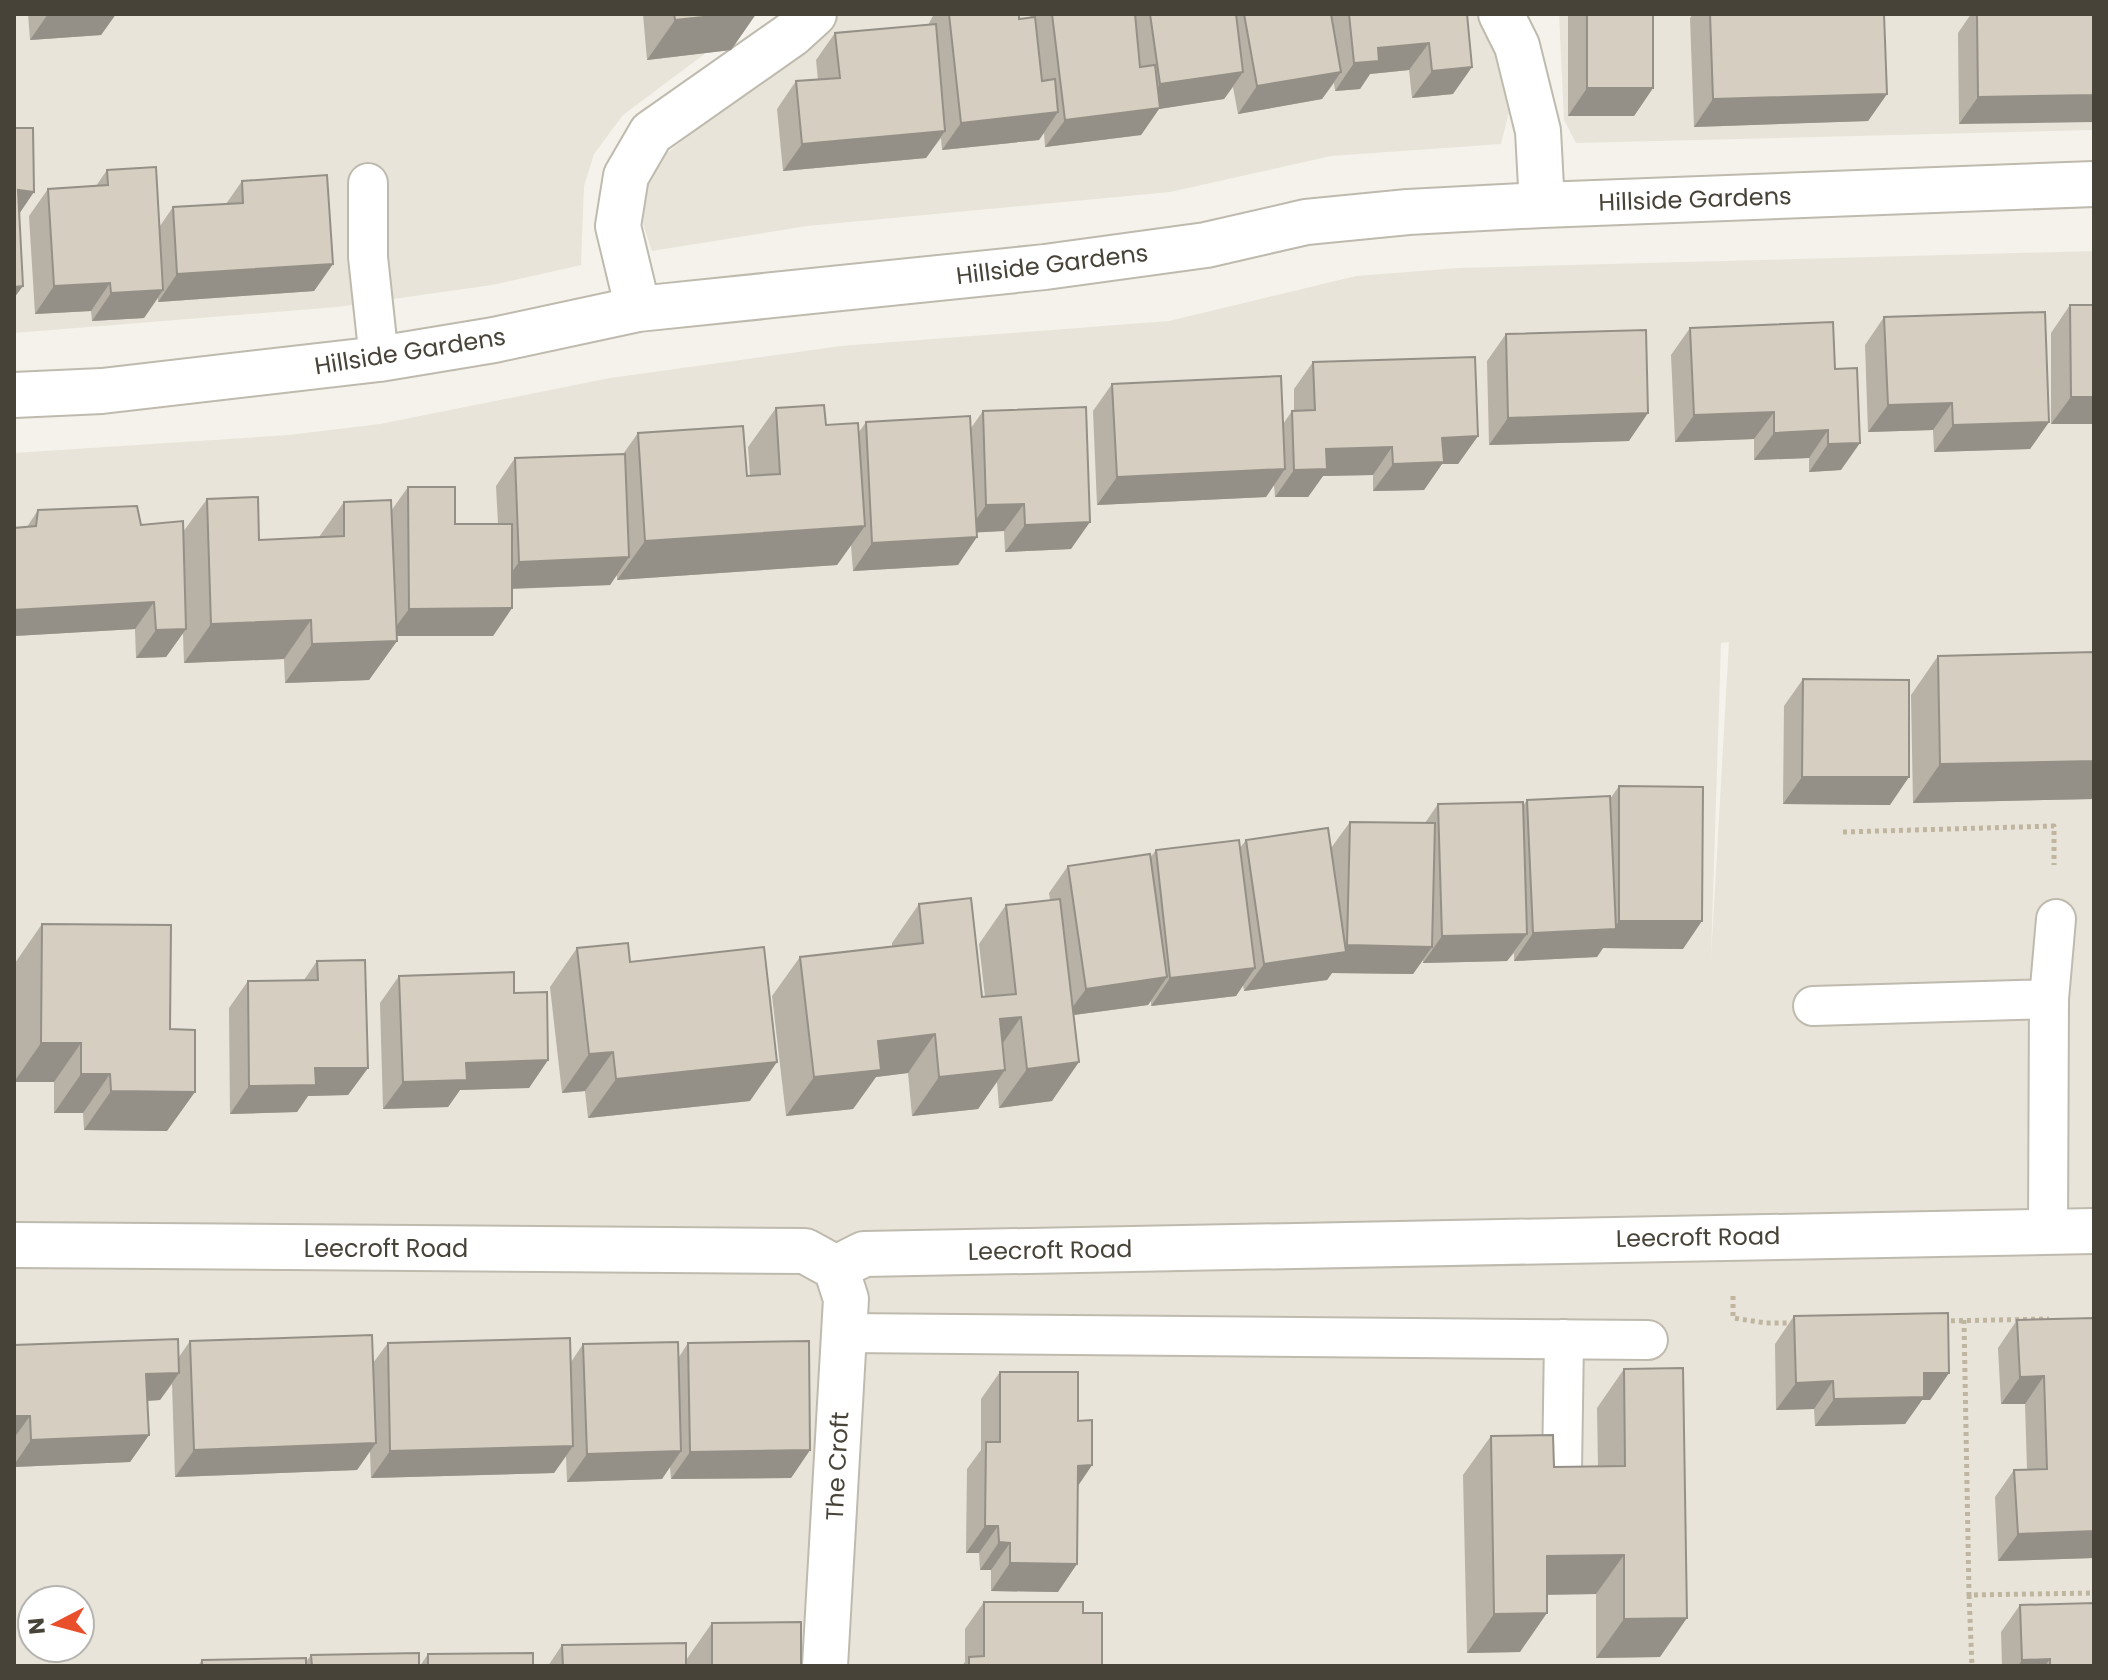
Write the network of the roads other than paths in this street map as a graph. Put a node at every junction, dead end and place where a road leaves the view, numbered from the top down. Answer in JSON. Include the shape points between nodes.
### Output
{"nodes":[{"id":1,"x":814,"y":14,"type":"edge"},
{"id":2,"x":1501,"y":14,"type":"edge"},
{"id":3,"x":368,"y":183,"type":"dead end"},
{"id":4,"x":2094,"y":184,"type":"edge"},
{"id":5,"x":1542,"y":205,"type":"junction"},
{"id":6,"x":638,"y":309,"type":"junction"},
{"id":7,"x":379,"y":359,"type":"junction"},
{"id":8,"x":14,"y":395,"type":"edge"},
{"id":9,"x":2056,"y":919,"type":"road end"},
{"id":10,"x":2049,"y":999,"type":"junction"},
{"id":11,"x":1813,"y":1006,"type":"dead end"},
{"id":12,"x":2094,"y":1231,"type":"edge"},
{"id":13,"x":2048,"y":1233,"type":"junction"},
{"id":14,"x":14,"y":1245,"type":"edge"},
{"id":15,"x":836,"y":1268,"type":"junction"},
{"id":16,"x":845,"y":1333,"type":"junction"},
{"id":17,"x":1564,"y":1339,"type":"junction"},
{"id":18,"x":1648,"y":1340,"type":"dead end"},
{"id":19,"x":1562,"y":1471,"type":"edge"},
{"id":20,"x":825,"y":1666,"type":"edge"}],
"edges":[{"from":1,"to":6,"type":"street","via":[[651,133],[626,176],[618,226]]},
{"from":2,"to":5,"type":"street","via":[[1517,46],[1538,131]]},
{"from":3,"to":7,"type":"lane","via":[[368,257]]},
{"from":4,"to":5,"type":"street","name":"Hillside Gardens"},
{"from":5,"to":6,"type":"street","name":"Hillside Gardens","via":[[1306,222],[1191,247],[1045,267]]},
{"from":6,"to":7,"type":"street","name":"Hillside Gardens"},
{"from":7,"to":8,"type":"street","name":"Hillside Gardens","via":[[102,391]]},
{"from":9,"to":10,"type":"lane"},
{"from":10,"to":11,"type":"lane"},
{"from":10,"to":13,"type":"lane"},
{"from":12,"to":13,"type":"street","name":"Leecroft Road"},
{"from":13,"to":15,"type":"street","name":"Leecroft Road","via":[[864,1254]]},
{"from":14,"to":15,"type":"street","name":"Leecroft Road","via":[[805,1251]]},
{"from":15,"to":16,"type":"street","name":"The Croft","via":[[846,1299]]},
{"from":16,"to":17,"type":"lane"},
{"from":16,"to":20,"type":"street","name":"The Croft"},
{"from":17,"to":18,"type":"lane"},
{"from":17,"to":19,"type":"lane"}]}
